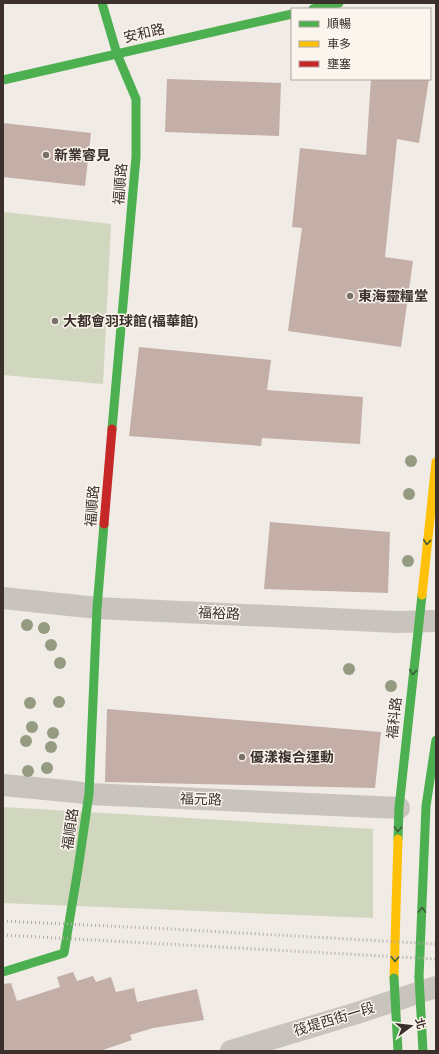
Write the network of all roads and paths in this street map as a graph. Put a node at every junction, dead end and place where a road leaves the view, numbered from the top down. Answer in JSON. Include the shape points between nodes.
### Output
{"nodes":[{"id":1,"x":102,"y":3,"type":"edge"},
{"id":2,"x":339,"y":3,"type":"edge"},
{"id":3,"x":317,"y":8,"type":"edge"},
{"id":4,"x":291,"y":14,"type":"edge"},
{"id":5,"x":116,"y":54,"type":"junction"},
{"id":6,"x":3,"y":80,"type":"edge"},
{"id":7,"x":436,"y":462,"type":"edge"},
{"id":8,"x":3,"y":598,"type":"edge"},
{"id":9,"x":97,"y":608,"type":"junction"},
{"id":10,"x":427,"y":621,"type":"edge"},
{"id":11,"x":436,"y":740,"type":"edge"},
{"id":12,"x":3,"y":785,"type":"edge"},
{"id":13,"x":89,"y":794,"type":"junction"},
{"id":14,"x":399,"y":808,"type":"junction"},
{"id":15,"x":3,"y":972,"type":"edge"},
{"id":16,"x":428,"y":982,"type":"edge"},
{"id":17,"x":231,"y":1051,"type":"edge"},
{"id":18,"x":398,"y":1051,"type":"edge"},
{"id":19,"x":423,"y":1051,"type":"edge"}],
"edges":[{"from":1,"to":5,"type":"street","name":"福順路"},
{"from":2,"to":3,"type":"street"},
{"from":4,"to":5,"type":"street","name":"安和路"},
{"from":5,"to":6,"type":"street","name":"安和路"},
{"from":5,"to":9,"type":"street","name":"福順路","via":[[136,99],[136,163]]},
{"from":7,"to":10,"type":"street","name":"福科路","one_way":true},
{"from":8,"to":9,"type":"street","name":"福裕路"},
{"from":9,"to":10,"type":"street","name":"福裕路","via":[[396,622]]},
{"from":9,"to":13,"type":"street","name":"福順路"},
{"from":10,"to":14,"type":"street","name":"福科路","one_way":true},
{"from":16,"to":11,"type":"street","one_way":true,"via":[[426,806]]},
{"from":12,"to":13,"type":"street","name":"福元路"},
{"from":13,"to":14,"type":"street","name":"福元路"},
{"from":13,"to":15,"type":"street","name":"福順路","via":[[64,953]]},
{"from":14,"to":18,"type":"street","name":"福科路","one_way":true,"bridge":true,"via":[[394,978]]},
{"from":16,"to":17,"type":"street","name":"筏堤西街一段","via":[[357,1013]]},
{"from":16,"to":19,"type":"street","bridge":true}]}
